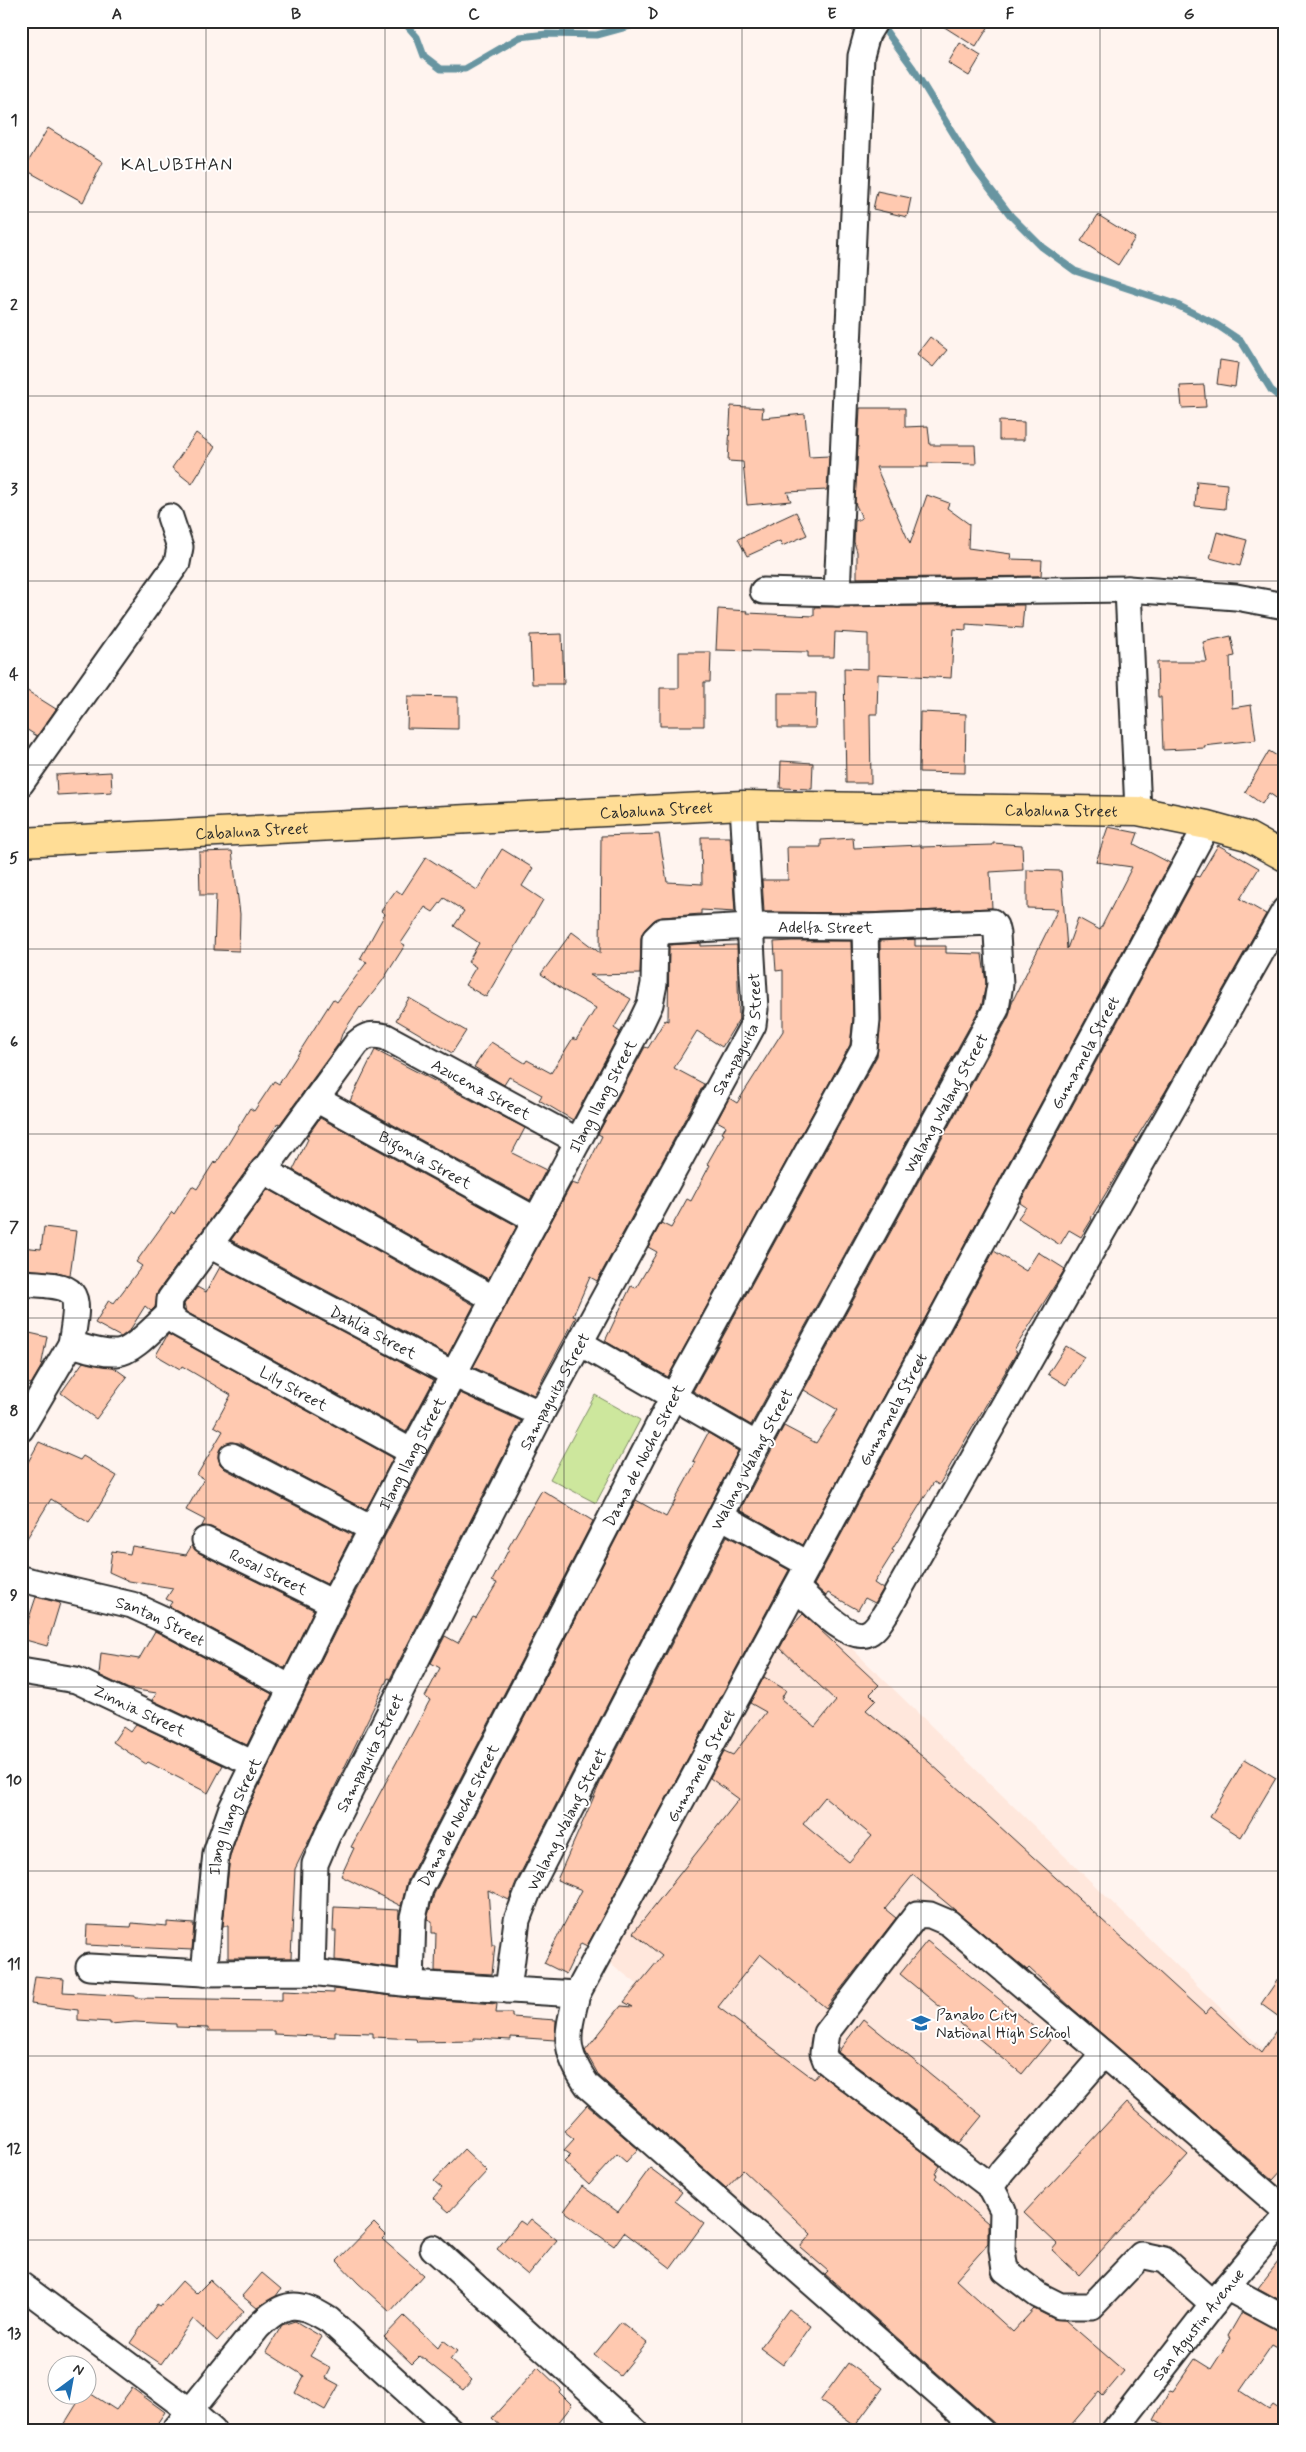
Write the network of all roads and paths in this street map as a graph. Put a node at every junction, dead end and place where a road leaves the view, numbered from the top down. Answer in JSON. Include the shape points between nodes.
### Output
{"nodes":[{"id":1,"x":875,"y":21,"type":"edge"},
{"id":2,"x":170,"y":517,"type":"dead end"},
{"id":3,"x":1128,"y":589,"type":"junction"},
{"id":4,"x":763,"y":591,"type":"dead end"},
{"id":5,"x":837,"y":593,"type":"junction"},
{"id":6,"x":1285,"y":606,"type":"edge"},
{"id":7,"x":21,"y":784,"type":"edge"},
{"id":8,"x":743,"y":805,"type":"junction"},
{"id":9,"x":1138,"y":811,"type":"junction"},
{"id":10,"x":1208,"y":824,"type":"junction"},
{"id":11,"x":21,"y":842,"type":"edge"},
{"id":12,"x":1285,"y":857,"type":"edge"},
{"id":13,"x":1285,"y":910,"type":"edge"},
{"id":14,"x":750,"y":926,"type":"junction"},
{"id":15,"x":866,"y":927,"type":"junction"},
{"id":16,"x":997,"y":934,"type":"joint"},
{"id":17,"x":654,"y":946,"type":"joint"},
{"id":18,"x":316,"y":1098,"type":"junction"},
{"id":19,"x":578,"y":1141,"type":"junction"},
{"id":20,"x":263,"y":1170,"type":"junction"},
{"id":21,"x":536,"y":1220,"type":"junction"},
{"id":22,"x":209,"y":1246,"type":"junction"},
{"id":23,"x":21,"y":1283,"type":"edge"},
{"id":24,"x":494,"y":1299,"type":"junction"},
{"id":25,"x":173,"y":1319,"type":"junction"},
{"id":26,"x":580,"y":1343,"type":"junction"},
{"id":27,"x":71,"y":1344,"type":"junction"},
{"id":28,"x":453,"y":1374,"type":"junction"},
{"id":29,"x":673,"y":1397,"type":"junction"},
{"id":30,"x":541,"y":1414,"type":"junction"},
{"id":31,"x":21,"y":1429,"type":"edge"},
{"id":32,"x":757,"y":1445,"type":"junction"},
{"id":33,"x":412,"y":1452,"type":"junction"},
{"id":34,"x":232,"y":1456,"type":"dead end"},
{"id":35,"x":721,"y":1516,"type":"junction"},
{"id":36,"x":372,"y":1530,"type":"junction"},
{"id":37,"x":206,"y":1540,"type":"dead end"},
{"id":38,"x":808,"y":1564,"type":"junction"},
{"id":39,"x":21,"y":1580,"type":"edge"},
{"id":40,"x":796,"y":1588,"type":"junction"},
{"id":41,"x":334,"y":1603,"type":"junction"},
{"id":42,"x":21,"y":1671,"type":"edge"},
{"id":43,"x":291,"y":1688,"type":"junction"},
{"id":44,"x":254,"y":1764,"type":"junction"},
{"id":45,"x":89,"y":1967,"type":"dead end"},
{"id":46,"x":312,"y":1972,"type":"junction"},
{"id":47,"x":204,"y":1973,"type":"junction"},
{"id":48,"x":411,"y":1984,"type":"junction"},
{"id":49,"x":508,"y":1990,"type":"junction"},
{"id":50,"x":577,"y":1994,"type":"junction"},
{"id":51,"x":1104,"y":2054,"type":"junction"},
{"id":52,"x":991,"y":2187,"type":"junction"},
{"id":53,"x":1285,"y":2210,"type":"edge"},
{"id":54,"x":1285,"y":2218,"type":"edge"},
{"id":55,"x":433,"y":2248,"type":"dead end"},
{"id":56,"x":21,"y":2285,"type":"edge"},
{"id":57,"x":1220,"y":2295,"type":"junction"},
{"id":58,"x":1285,"y":2319,"type":"edge"},
{"id":59,"x":190,"y":2411,"type":"junction"},
{"id":60,"x":174,"y":2431,"type":"edge"},
{"id":61,"x":213,"y":2431,"type":"edge"},
{"id":62,"x":451,"y":2431,"type":"edge"},
{"id":63,"x":635,"y":2431,"type":"edge"},
{"id":64,"x":981,"y":2431,"type":"edge"},
{"id":65,"x":1114,"y":2431,"type":"edge"}],
"edges":[{"from":1,"to":5,"type":"street","via":[[867,34],[861,56]]},
{"from":2,"to":7,"type":"street","via":[[180,547],[177,563]]},
{"from":3,"to":5,"type":"street"},
{"from":3,"to":6,"type":"street","via":[[1236,597]]},
{"from":3,"to":9,"type":"street"},
{"from":4,"to":5,"type":"street"},
{"from":8,"to":9,"type":"main road","name":"Cabaluna Street"},
{"from":8,"to":11,"type":"main road","name":"Cabaluna Street"},
{"from":8,"to":14,"type":"street","name":"Sampaguita Street"},
{"from":9,"to":10,"type":"main road","name":"Cabaluna Street"},
{"from":10,"to":12,"type":"main road","name":"Cabaluna Street","via":[[1247,836]]},
{"from":10,"to":38,"type":"street","name":"Gumamela Street"},
{"from":13,"to":40,"type":"street","via":[[876,1628],[866,1634],[852,1633]]},
{"from":14,"to":15,"type":"street","name":"Adelfa Street"},
{"from":14,"to":17,"type":"street","name":"Adelfa Street","via":[[663,931],[655,939]]},
{"from":14,"to":26,"type":"street","name":"Sampaguita Street","via":[[755,1009],[753,1026]]},
{"from":15,"to":16,"type":"street","name":"Adelfa Street","via":[[985,921],[995,926]]},
{"from":15,"to":29,"type":"street","name":"Dama de Noche Street","via":[[867,1020],[864,1048]]},
{"from":16,"to":32,"type":"street","name":"Walang Walang Street","via":[[1000,984],[996,1009]]},
{"from":17,"to":19,"type":"street","name":"Ilang Ilang Street","via":[[654,984],[650,1004]]},
{"from":18,"to":19,"type":"street","name":"Azucena Street","via":[[357,1043],[372,1034],[386,1037]]},
{"from":18,"to":20,"type":"street"},
{"from":18,"to":21,"type":"street","name":"Bigonia Street"},
{"from":19,"to":21,"type":"street","name":"Ilang Ilang Street"},
{"from":20,"to":22,"type":"street"},
{"from":20,"to":24,"type":"street"},
{"from":21,"to":24,"type":"street","name":"Ilang Ilang Street"},
{"from":22,"to":25,"type":"street","via":[[170,1300]]},
{"from":22,"to":28,"type":"street","name":"Dahlia Street"},
{"from":23,"to":27,"type":"street","via":[[55,1285],[74,1296],[78,1307]]},
{"from":24,"to":28,"type":"street","name":"Ilang Ilang Street"},
{"from":25,"to":27,"type":"street","via":[[119,1353]]},
{"from":25,"to":33,"type":"street","name":"Lily Street"},
{"from":26,"to":29,"type":"street"},
{"from":26,"to":30,"type":"street","name":"Sampaguita Street"},
{"from":27,"to":31,"type":"street"},
{"from":28,"to":30,"type":"street","name":"Dahlia Street"},
{"from":28,"to":33,"type":"street","name":"Ilang Ilang Street"},
{"from":29,"to":32,"type":"street"},
{"from":29,"to":48,"type":"street","name":"Dama de Noche Street","via":[[420,1889],[414,1917]]},
{"from":30,"to":46,"type":"street","name":"Sampaguita Street","via":[[326,1836],[315,1864]]},
{"from":32,"to":35,"type":"street","name":"Walang Walang Street"},
{"from":33,"to":36,"type":"street","name":"Ilang Ilang Street"},
{"from":34,"to":36,"type":"street"},
{"from":35,"to":38,"type":"street"},
{"from":35,"to":49,"type":"street","name":"Walang Walang Street","via":[[529,1890],[517,1920]]},
{"from":36,"to":41,"type":"street","name":"Ilang Ilang Street"},
{"from":37,"to":41,"type":"street","name":"Rosal Street"},
{"from":38,"to":40,"type":"street","name":"Gumamela Street"},
{"from":39,"to":43,"type":"street","name":"Santan Street","via":[[132,1605]]},
{"from":40,"to":50,"type":"street","name":"Gumamela Street"},
{"from":41,"to":43,"type":"street","name":"Ilang Ilang Street"},
{"from":42,"to":44,"type":"street","name":"Zinnia Street","via":[[76,1680]]},
{"from":43,"to":44,"type":"street","name":"Ilang Ilang Street"},
{"from":44,"to":47,"type":"street","name":"Ilang Ilang Street","via":[[222,1831],[216,1853]]},
{"from":45,"to":47,"type":"street"},
{"from":46,"to":47,"type":"street"},
{"from":46,"to":48,"type":"street"},
{"from":48,"to":49,"type":"street"},
{"from":49,"to":50,"type":"street"},
{"from":50,"to":64,"type":"street","name":"Gumamela Street","via":[[569,2025],[569,2048],[573,2066],[588,2086]]},
{"from":51,"to":52,"type":"street"},
{"from":51,"to":52,"type":"street","via":[[949,1923],[930,1915],[917,1914],[826,2033],[823,2053],[826,2061]]},
{"from":51,"to":53,"type":"street"},
{"from":52,"to":57,"type":"street","via":[[1003,2210],[1005,2270],[1038,2295],[1060,2306],[1092,2306],[1141,2255],[1164,2260]]},
{"from":54,"to":57,"type":"street","name":"San Agustin Avenue"},
{"from":55,"to":63,"type":"street"},
{"from":56,"to":59,"type":"street"},
{"from":57,"to":58,"type":"street"},
{"from":57,"to":65,"type":"street","name":"San Agustin Avenue"},
{"from":59,"to":60,"type":"street"},
{"from":59,"to":61,"type":"street"},
{"from":59,"to":62,"type":"street","via":[[270,2315],[286,2305],[300,2306],[329,2320]]}]}
